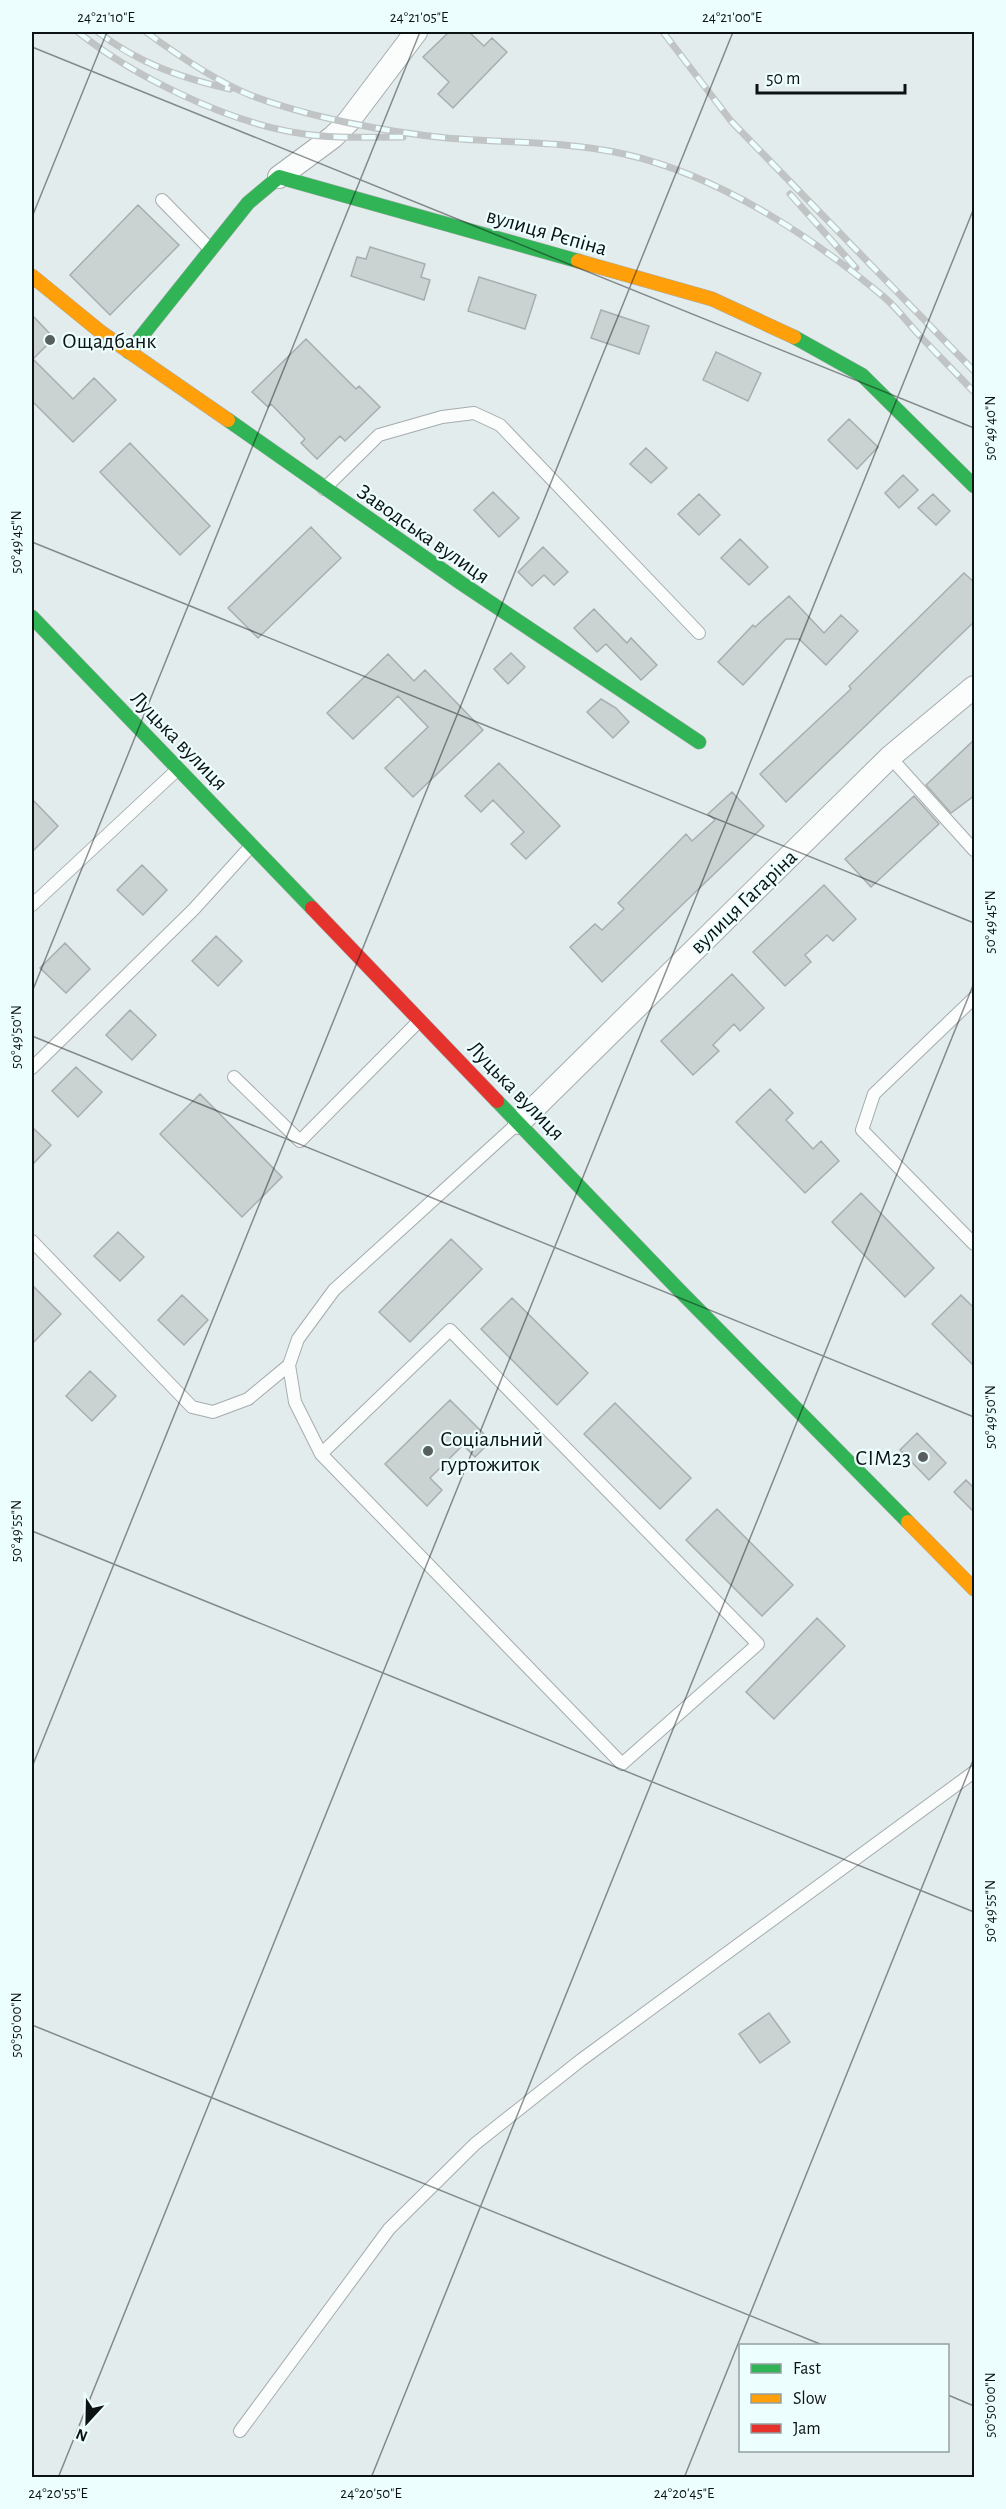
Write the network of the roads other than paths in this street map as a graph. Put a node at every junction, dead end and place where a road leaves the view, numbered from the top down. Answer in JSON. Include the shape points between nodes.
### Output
{"nodes":[{"id":1,"x":416,"y":32,"type":"edge"},
{"id":2,"x":279,"y":177,"type":"junction"},
{"id":3,"x":162,"y":200,"type":"dead end"},
{"id":4,"x":210,"y":250,"type":"junction"},
{"id":5,"x":32,"y":276,"type":"edge"},
{"id":6,"x":129,"y":352,"type":"junction"},
{"id":7,"x":975,"y":486,"type":"edge"},
{"id":8,"x":324,"y":489,"type":"junction"},
{"id":9,"x":32,"y":617,"type":"edge"},
{"id":10,"x":699,"y":633,"type":"dead end"},
{"id":11,"x":975,"y":687,"type":"edge"},
{"id":12,"x":699,"y":742,"type":"dead end"},
{"id":13,"x":890,"y":757,"type":"junction"},
{"id":14,"x":178,"y":769,"type":"junction"},
{"id":15,"x":252,"y":845,"type":"junction"},
{"id":16,"x":975,"y":850,"type":"edge"},
{"id":17,"x":32,"y":905,"type":"edge"},
{"id":18,"x":975,"y":998,"type":"edge"},
{"id":19,"x":420,"y":1020,"type":"junction"},
{"id":20,"x":32,"y":1068,"type":"edge"},
{"id":21,"x":234,"y":1077,"type":"dead end"},
{"id":22,"x":519,"y":1123,"type":"junction"},
{"id":23,"x":32,"y":1241,"type":"edge"},
{"id":24,"x":975,"y":1244,"type":"edge"},
{"id":25,"x":289,"y":1365,"type":"junction"},
{"id":26,"x":321,"y":1454,"type":"junction"},
{"id":27,"x":969,"y":1574,"type":"edge"},
{"id":28,"x":973,"y":1777,"type":"edge"},
{"id":29,"x":240,"y":2431,"type":"dead end"}],
"edges":[{"from":1,"to":2,"type":"street","via":[[348,122]]},
{"from":2,"to":4,"type":"street","via":[[248,203]]},
{"from":2,"to":7,"type":"street","name":"вулиця Рєпіна","via":[[712,299],[808,343],[862,375]]},
{"from":3,"to":4,"type":"lane"},
{"from":4,"to":6,"type":"street"},
{"from":5,"to":6,"type":"street","name":"Заводська вулиця"},
{"from":6,"to":8,"type":"street","name":"Заводська вулиця"},
{"from":8,"to":10,"type":"lane","via":[[379,435],[442,417],[474,413],[500,425]]},
{"from":8,"to":12,"type":"street","name":"Заводська вулиця"},
{"from":9,"to":14,"type":"street","name":"Луцька вулиця"},
{"from":11,"to":13,"type":"street","name":"вулиця Гагаріна"},
{"from":13,"to":16,"type":"lane"},
{"from":13,"to":22,"type":"street","name":"вулиця Гагаріна"},
{"from":14,"to":15,"type":"street","name":"Луцька вулиця"},
{"from":14,"to":17,"type":"lane"},
{"from":15,"to":19,"type":"street","name":"Луцька вулиця"},
{"from":15,"to":20,"type":"lane","via":[[194,909]]},
{"from":18,"to":24,"type":"lane","via":[[874,1094],[862,1130]]},
{"from":19,"to":21,"type":"lane","via":[[300,1141]]},
{"from":19,"to":22,"type":"street","name":"Луцька вулиця"},
{"from":22,"to":25,"type":"lane","via":[[334,1290],[298,1338]]},
{"from":22,"to":27,"type":"street","name":"Луцька вулиця"},
{"from":23,"to":25,"type":"lane","via":[[192,1407],[213,1412],[248,1400]]},
{"from":25,"to":26,"type":"lane","via":[[296,1402]]},
{"from":26,"to":26,"type":"lane","via":[[622,1764],[758,1644],[450,1330]]},
{"from":28,"to":29,"type":"lane","via":[[581,2060],[475,2144],[389,2229]]}]}
